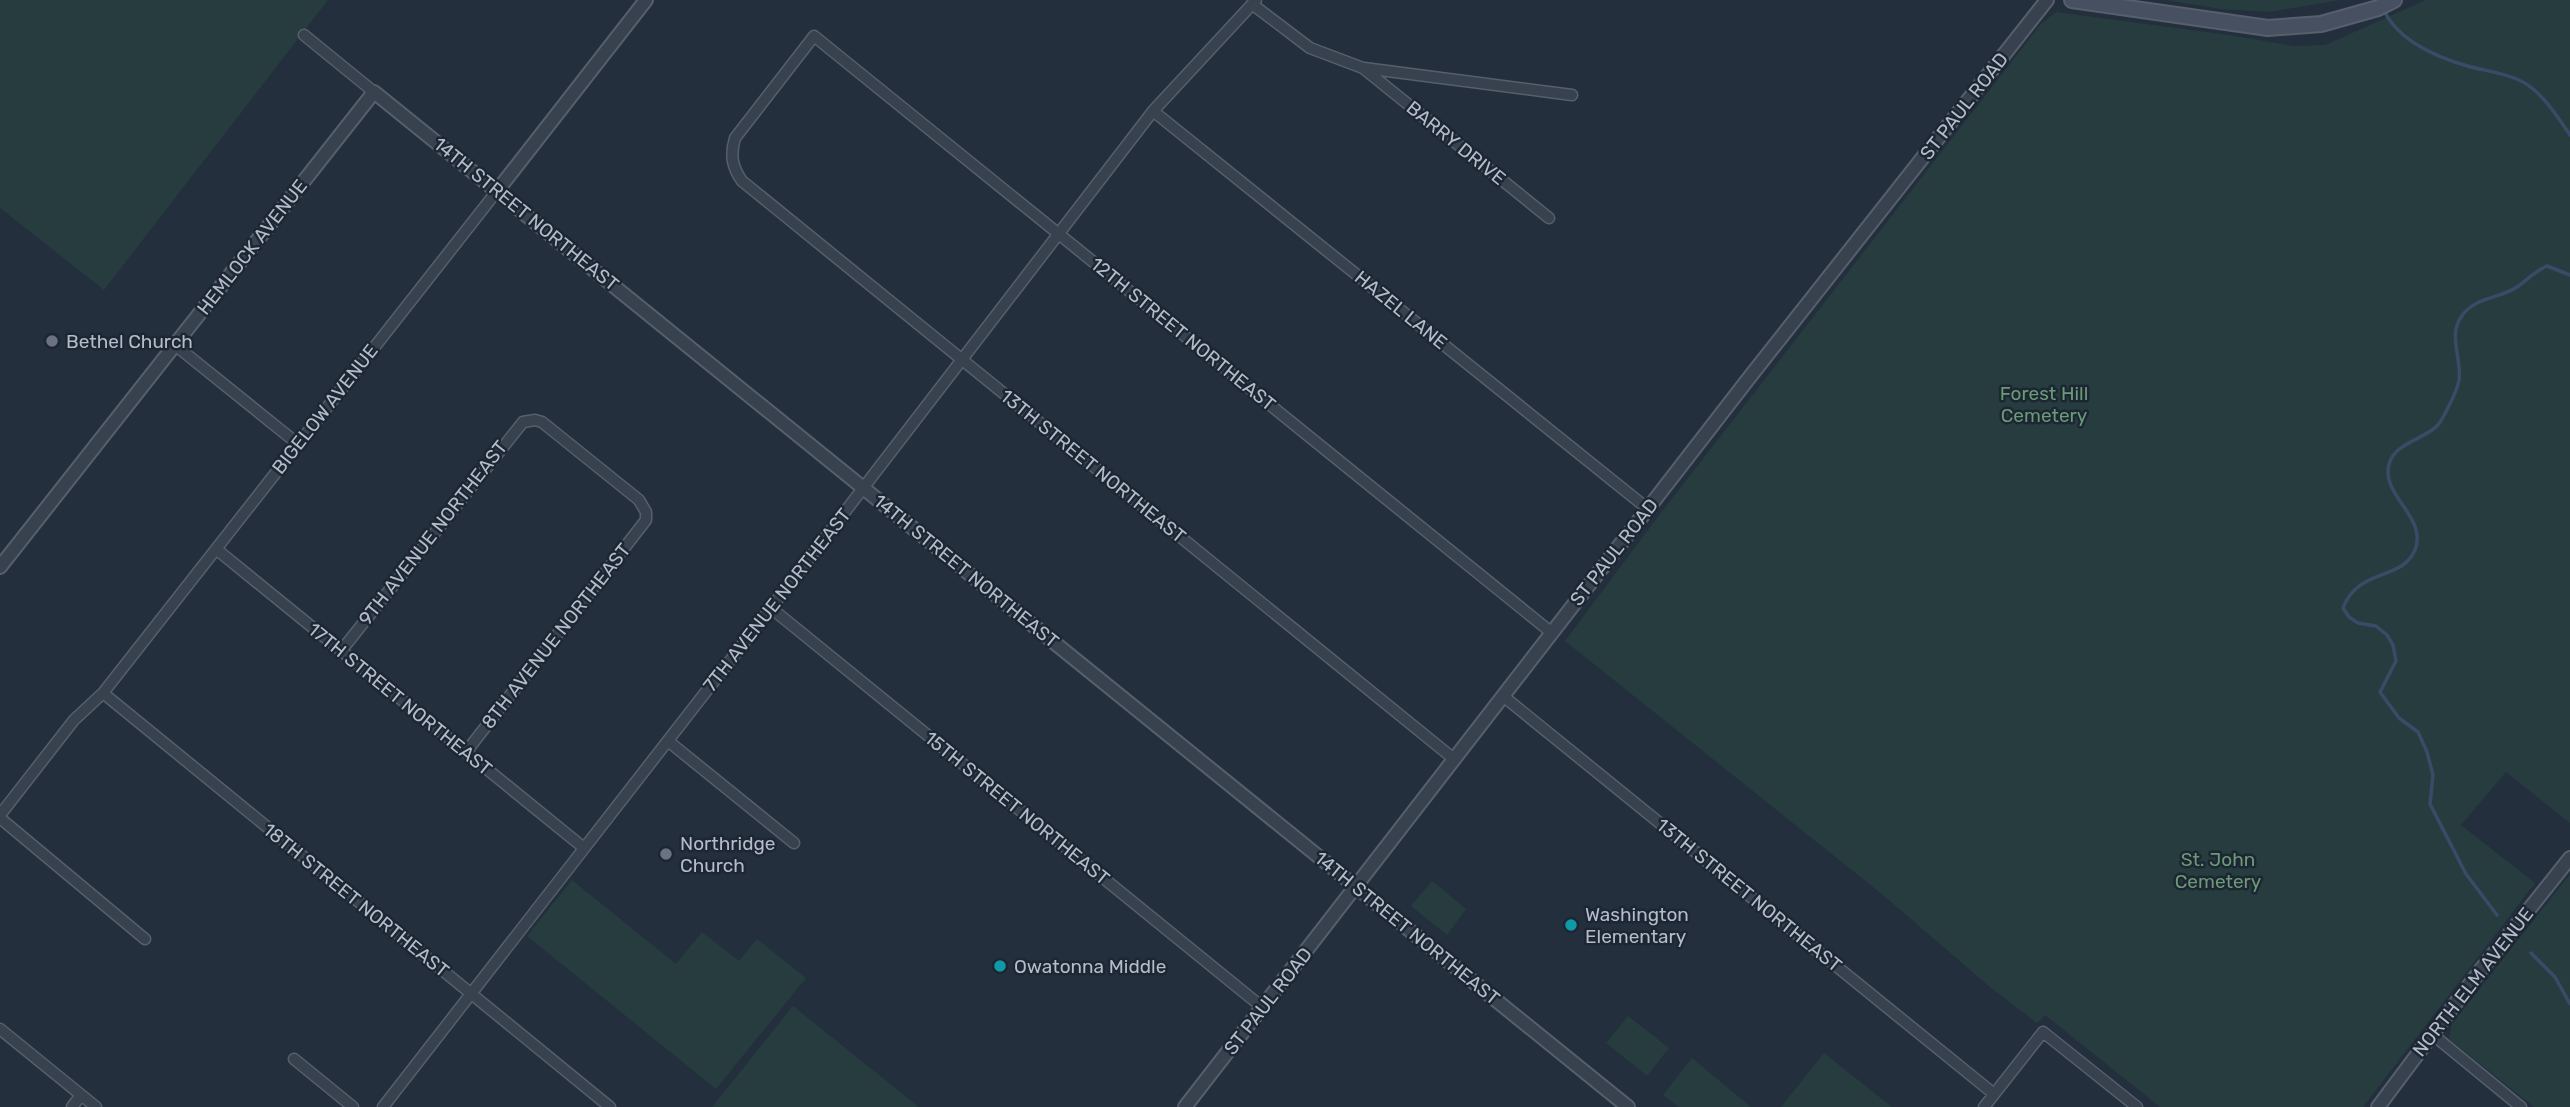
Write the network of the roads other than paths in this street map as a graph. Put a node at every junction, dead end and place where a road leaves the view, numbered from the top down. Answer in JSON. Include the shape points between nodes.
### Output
{"nodes":[{"id":1,"x":646,"y":0,"type":"edge"},
{"id":2,"x":2047,"y":0,"type":"edge"},
{"id":3,"x":2072,"y":0,"type":"edge"},
{"id":4,"x":2394,"y":0,"type":"edge"},
{"id":5,"x":1254,"y":2,"type":"edge"},
{"id":6,"x":304,"y":35,"type":"dead end"},
{"id":7,"x":1363,"y":68,"type":"junction"},
{"id":8,"x":374,"y":92,"type":"junction"},
{"id":9,"x":1572,"y":95,"type":"dead end"},
{"id":10,"x":1153,"y":111,"type":"junction"},
{"id":11,"x":735,"y":170,"type":"joint"},
{"id":12,"x":497,"y":191,"type":"junction"},
{"id":13,"x":1549,"y":218,"type":"dead end"},
{"id":14,"x":1060,"y":235,"type":"junction"},
{"id":15,"x":175,"y":345,"type":"junction"},
{"id":16,"x":962,"y":361,"type":"junction"},
{"id":17,"x":530,"y":420,"type":"joint"},
{"id":18,"x":298,"y":444,"type":"junction"},
{"id":19,"x":864,"y":488,"type":"junction"},
{"id":20,"x":1648,"y":509,"type":"junction"},
{"id":21,"x":216,"y":549,"type":"junction"},
{"id":22,"x":0,"y":567,"type":"edge"},
{"id":23,"x":771,"y":608,"type":"junction"},
{"id":24,"x":1552,"y":633,"type":"junction"},
{"id":25,"x":341,"y":651,"type":"junction"},
{"id":26,"x":103,"y":693,"type":"junction"},
{"id":27,"x":1503,"y":696,"type":"junction"},
{"id":28,"x":668,"y":741,"type":"junction"},
{"id":29,"x":466,"y":752,"type":"junction"},
{"id":30,"x":1454,"y":760,"type":"junction"},
{"id":31,"x":0,"y":817,"type":"edge"},
{"id":32,"x":794,"y":843,"type":"dead end"},
{"id":33,"x":584,"y":848,"type":"junction"},
{"id":34,"x":2570,"y":858,"type":"edge"},
{"id":35,"x":1356,"y":887,"type":"junction"},
{"id":36,"x":145,"y":939,"type":"dead end"},
{"id":37,"x":471,"y":994,"type":"junction"},
{"id":38,"x":1262,"y":1007,"type":"junction"},
{"id":39,"x":0,"y":1029,"type":"edge"},
{"id":40,"x":2432,"y":1034,"type":"junction"},
{"id":41,"x":294,"y":1059,"type":"dead end"},
{"id":42,"x":1994,"y":1094,"type":"junction"},
{"id":43,"x":81,"y":1095,"type":"junction"},
{"id":44,"x":72,"y":1107,"type":"edge"},
{"id":45,"x":96,"y":1107,"type":"edge"},
{"id":46,"x":353,"y":1107,"type":"edge"},
{"id":47,"x":383,"y":1107,"type":"edge"},
{"id":48,"x":610,"y":1107,"type":"edge"},
{"id":49,"x":1185,"y":1107,"type":"edge"},
{"id":50,"x":1628,"y":1107,"type":"edge"},
{"id":51,"x":1984,"y":1107,"type":"edge"},
{"id":52,"x":2137,"y":1107,"type":"edge"},
{"id":53,"x":2378,"y":1107,"type":"edge"},
{"id":54,"x":2521,"y":1107,"type":"edge"}],
"edges":[{"from":1,"to":12,"type":"street","name":"BIGELOW AVENUE"},
{"from":2,"to":20,"type":"street","name":"ST PAUL ROAD"},
{"from":3,"to":4,"type":"main road","via":[[2268,28],[2321,24]]},
{"from":5,"to":7,"type":"street","name":"BARRY DRIVE","via":[[1310,48]]},
{"from":5,"to":10,"type":"street","name":"7TH AVENUE NORTHEAST"},
{"from":6,"to":8,"type":"street","name":"14TH STREET NORTHEAST"},
{"from":7,"to":9,"type":"street","name":"BARRY DRIVE"},
{"from":7,"to":13,"type":"street","name":"BARRY DRIVE"},
{"from":8,"to":12,"type":"street","name":"14TH STREET NORTHEAST"},
{"from":8,"to":15,"type":"street","name":"HEMLOCK AVENUE"},
{"from":10,"to":14,"type":"street","name":"7TH AVENUE NORTHEAST"},
{"from":10,"to":20,"type":"street","name":"HAZEL LANE"},
{"from":11,"to":14,"type":"street","name":"12TH STREET NORTHEAST","via":[[735,138],[814,36]]},
{"from":11,"to":16,"type":"street","name":"13TH STREET NORTHEAST","via":[[742,181]]},
{"from":12,"to":18,"type":"street","name":"BIGELOW AVENUE"},
{"from":12,"to":19,"type":"street","name":"14TH STREET NORTHEAST"},
{"from":14,"to":16,"type":"street","name":"7TH AVENUE NORTHEAST"},
{"from":14,"to":24,"type":"street","name":"12TH STREET NORTHEAST"},
{"from":15,"to":18,"type":"street"},
{"from":15,"to":22,"type":"street","name":"HEMLOCK AVENUE"},
{"from":16,"to":19,"type":"street","name":"7TH AVENUE NORTHEAST"},
{"from":16,"to":30,"type":"street","name":"13TH STREET NORTHEAST"},
{"from":17,"to":25,"type":"street","name":"9TH AVENUE NORTHEAST","via":[[517,426]]},
{"from":17,"to":29,"type":"street","name":"8TH AVENUE NORTHEAST","via":[[541,422],[639,500],[646,520]]},
{"from":18,"to":21,"type":"street","name":"BIGELOW AVENUE"},
{"from":19,"to":23,"type":"street","name":"7TH AVENUE NORTHEAST"},
{"from":19,"to":35,"type":"street","name":"14TH STREET NORTHEAST"},
{"from":20,"to":24,"type":"street","name":"ST PAUL ROAD"},
{"from":21,"to":25,"type":"street","name":"17TH STREET NORTHEAST"},
{"from":21,"to":26,"type":"street","name":"BIGELOW AVENUE"},
{"from":23,"to":28,"type":"street","name":"7TH AVENUE NORTHEAST"},
{"from":23,"to":38,"type":"street","name":"15TH STREET NORTHEAST"},
{"from":24,"to":27,"type":"street","name":"ST PAUL ROAD"},
{"from":25,"to":29,"type":"street","name":"17TH STREET NORTHEAST"},
{"from":26,"to":31,"type":"street","name":"BIGELOW AVENUE","via":[[75,720]]},
{"from":26,"to":37,"type":"street","name":"18TH STREET NORTHEAST"},
{"from":27,"to":30,"type":"street","name":"ST PAUL ROAD"},
{"from":27,"to":42,"type":"street","name":"13TH STREET NORTHEAST"},
{"from":28,"to":32,"type":"street"},
{"from":28,"to":33,"type":"street","name":"7TH AVENUE NORTHEAST"},
{"from":29,"to":33,"type":"street","name":"17TH STREET NORTHEAST"},
{"from":30,"to":35,"type":"street","name":"ST PAUL ROAD"},
{"from":31,"to":36,"type":"street"},
{"from":33,"to":37,"type":"street","name":"7TH AVENUE NORTHEAST"},
{"from":34,"to":40,"type":"street","name":"NORTH ELM AVENUE"},
{"from":35,"to":38,"type":"street","name":"ST PAUL ROAD"},
{"from":35,"to":50,"type":"street","name":"14TH STREET NORTHEAST"},
{"from":37,"to":47,"type":"street","name":"7TH AVENUE NORTHEAST"},
{"from":37,"to":48,"type":"street","name":"18TH STREET NORTHEAST"},
{"from":38,"to":49,"type":"street","name":"ST PAUL ROAD"},
{"from":39,"to":43,"type":"street"},
{"from":40,"to":53,"type":"street","name":"NORTH ELM AVENUE"},
{"from":40,"to":54,"type":"street"},
{"from":41,"to":46,"type":"street"},
{"from":42,"to":51,"type":"street"},
{"from":42,"to":52,"type":"street","via":[[2043,1032]]},
{"from":43,"to":44,"type":"street"},
{"from":43,"to":45,"type":"street"}]}
